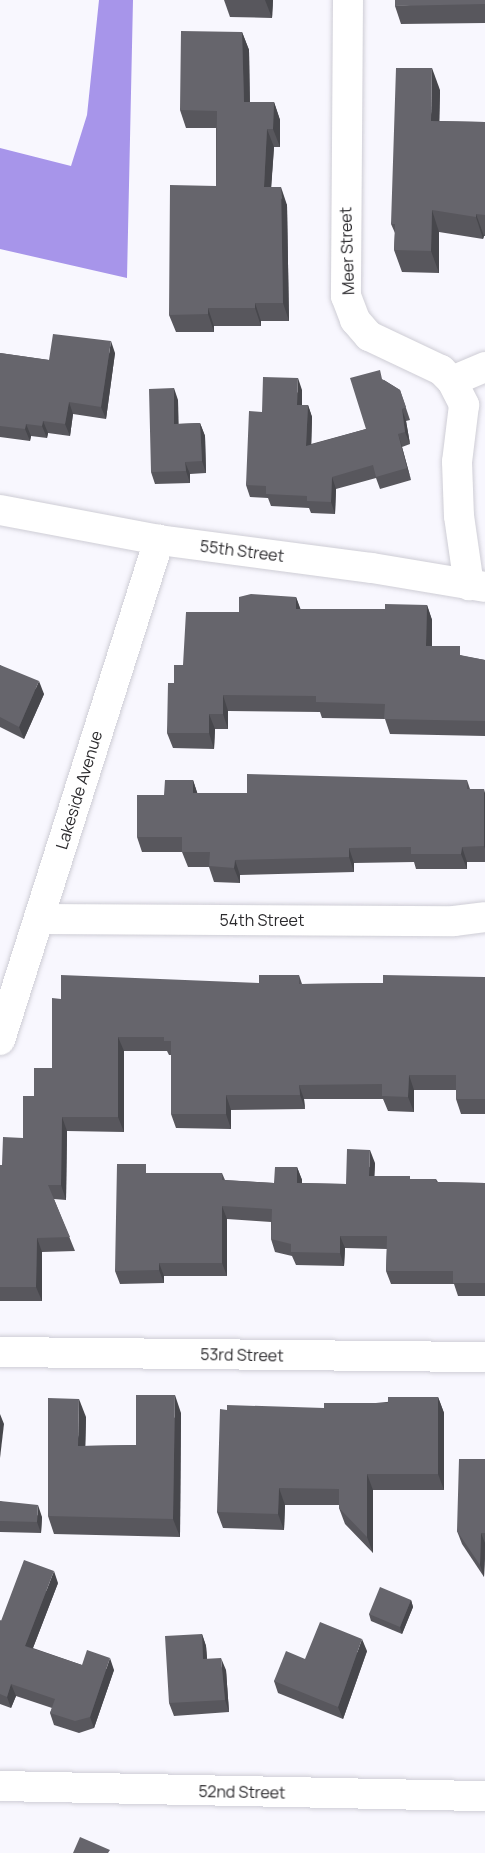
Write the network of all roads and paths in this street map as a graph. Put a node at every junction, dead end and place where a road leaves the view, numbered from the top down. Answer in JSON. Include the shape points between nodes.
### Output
{"nodes":[{"id":1,"x":348,"y":0,"type":"edge"},
{"id":2,"x":485,"y":367,"type":"edge"},
{"id":3,"x":453,"y":381,"type":"junction"},
{"id":4,"x":0,"y":510,"type":"edge"},
{"id":5,"x":159,"y":540,"type":"junction"},
{"id":6,"x":477,"y":586,"type":"edge"},
{"id":7,"x":485,"y":917,"type":"edge"},
{"id":8,"x":40,"y":919,"type":"junction"},
{"id":9,"x":0,"y":1040,"type":"edge"},
{"id":10,"x":0,"y":1352,"type":"edge"},
{"id":11,"x":485,"y":1357,"type":"edge"},
{"id":12,"x":0,"y":1785,"type":"edge"},
{"id":13,"x":485,"y":1796,"type":"edge"}],
"edges":[{"from":1,"to":3,"type":"street","name":"Meer Street","via":[[346,296],[355,320],[369,336],[432,365]]},
{"from":2,"to":3,"type":"street"},
{"from":3,"to":6,"type":"street","via":[[464,405],[458,494]]},
{"from":4,"to":5,"type":"street","name":"55th Street"},
{"from":5,"to":6,"type":"street","name":"55th Street"},
{"from":5,"to":8,"type":"street","name":"Lakeside Avenue"},
{"from":7,"to":8,"type":"street","name":"54th Street","via":[[454,921]]},
{"from":8,"to":9,"type":"street","name":"Lakeside Avenue"},
{"from":10,"to":11,"type":"street","name":"53rd Street"},
{"from":12,"to":13,"type":"street","name":"52nd Street"}]}
